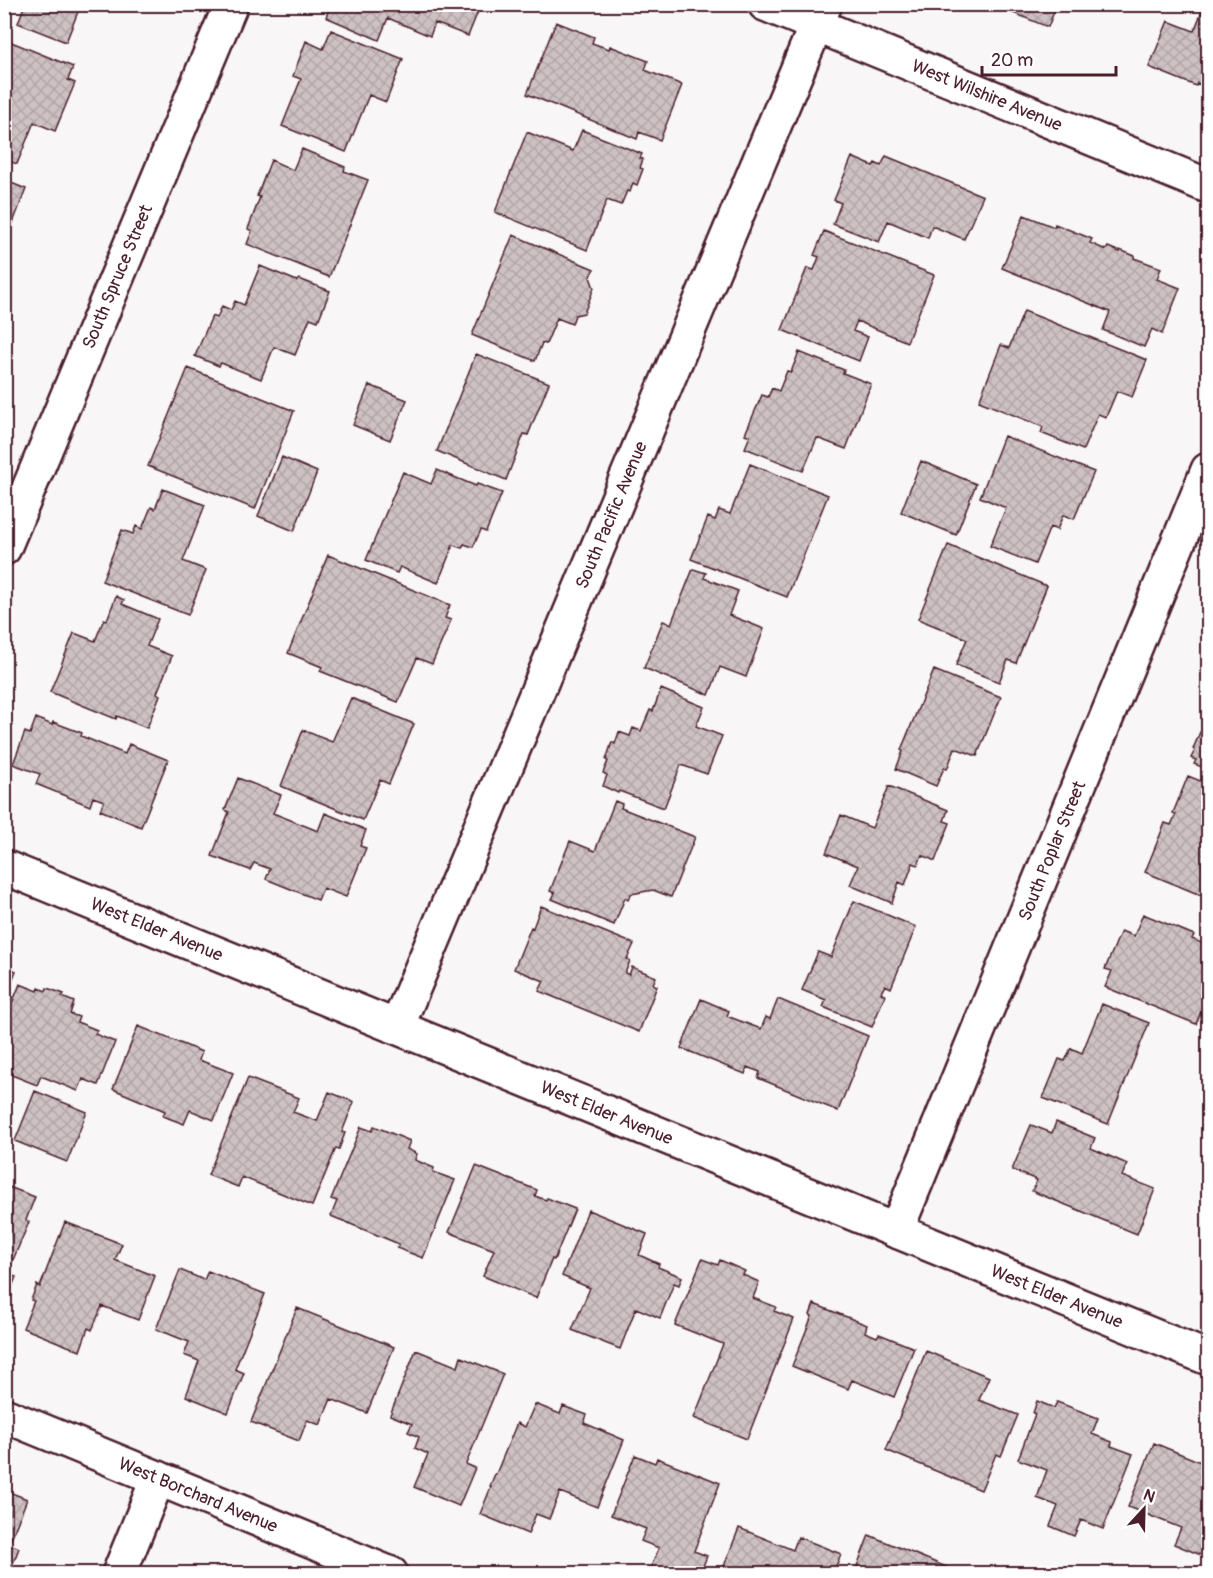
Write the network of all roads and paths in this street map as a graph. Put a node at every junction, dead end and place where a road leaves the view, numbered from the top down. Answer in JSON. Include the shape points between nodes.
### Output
{"nodes":[{"id":1,"x":231,"y":4,"type":"edge"},
{"id":2,"x":765,"y":4,"type":"edge"},
{"id":3,"x":821,"y":15,"type":"edge"},
{"id":4,"x":1209,"y":186,"type":"edge"},
{"id":5,"x":1209,"y":470,"type":"edge"},
{"id":6,"x":4,"y":548,"type":"edge"},
{"id":7,"x":4,"y":867,"type":"edge"},
{"id":8,"x":397,"y":1027,"type":"junction"},
{"id":9,"x":896,"y":1231,"type":"junction"},
{"id":10,"x":1209,"y":1358,"type":"edge"},
{"id":11,"x":4,"y":1415,"type":"edge"},
{"id":12,"x":158,"y":1478,"type":"junction"},
{"id":13,"x":118,"y":1574,"type":"edge"},
{"id":14,"x":391,"y":1574,"type":"edge"}],
"edges":[{"from":1,"to":6,"type":"street","name":"South Spruce Street"},
{"from":2,"to":3,"type":"street","name":"West Wilshire Avenue"},
{"from":3,"to":4,"type":"street","name":"West Wilshire Avenue"},
{"from":3,"to":8,"type":"street","name":"South Pacific Avenue"},
{"from":5,"to":9,"type":"street","name":"South Poplar Street"},
{"from":7,"to":8,"type":"street","name":"West Elder Avenue"},
{"from":8,"to":9,"type":"street","name":"West Elder Avenue"},
{"from":9,"to":10,"type":"street","name":"West Elder Avenue"},
{"from":11,"to":12,"type":"street","name":"West Borchard Avenue"},
{"from":12,"to":13,"type":"street"},
{"from":12,"to":14,"type":"street","name":"West Borchard Avenue"}]}
